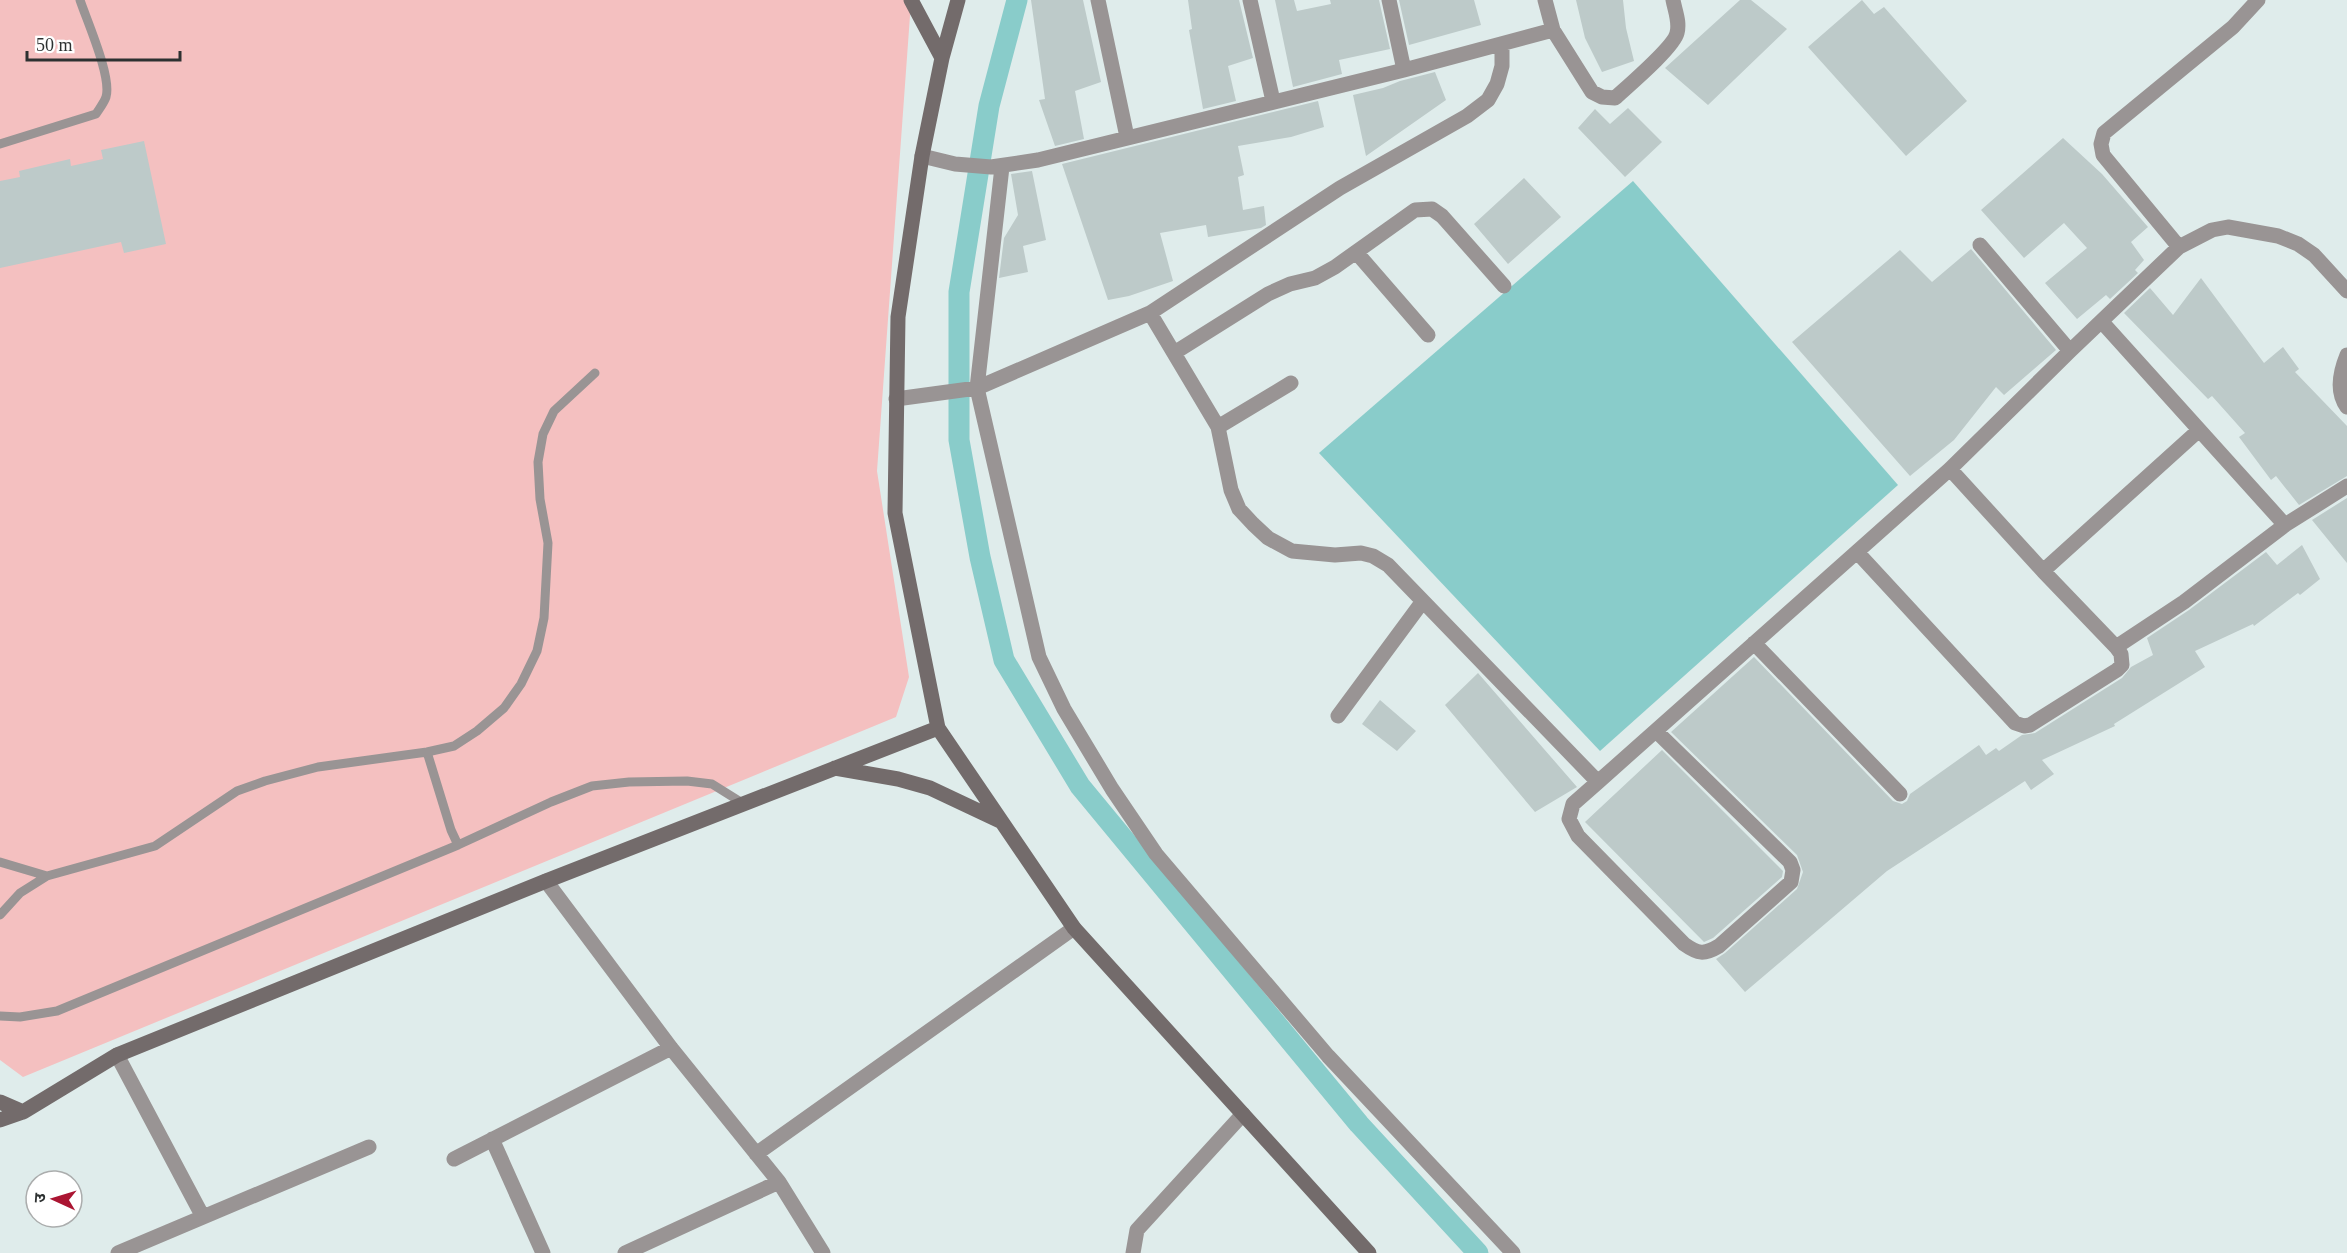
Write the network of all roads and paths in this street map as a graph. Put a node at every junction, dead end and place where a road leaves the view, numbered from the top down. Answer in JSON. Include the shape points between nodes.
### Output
{"nodes":[{"id":1,"x":80,"y":0,"type":"edge"},
{"id":2,"x":911,"y":0,"type":"edge"},
{"id":3,"x":958,"y":0,"type":"edge"},
{"id":4,"x":1098,"y":0,"type":"edge"},
{"id":5,"x":1250,"y":0,"type":"edge"},
{"id":6,"x":1389,"y":0,"type":"edge"},
{"id":7,"x":1545,"y":0,"type":"edge"},
{"id":8,"x":1673,"y":0,"type":"edge"},
{"id":9,"x":2258,"y":0,"type":"edge"},
{"id":10,"x":1553,"y":30,"type":"junction"},
{"id":11,"x":1502,"y":44,"type":"junction"},
{"id":12,"x":942,"y":58,"type":"junction"},
{"id":13,"x":1404,"y":70,"type":"junction"},
{"id":14,"x":1272,"y":101,"type":"junction"},
{"id":15,"x":1127,"y":137,"type":"junction"},
{"id":16,"x":0,"y":144,"type":"edge"},
{"id":17,"x":922,"y":156,"type":"junction"},
{"id":18,"x":996,"y":167,"type":"junction"},
{"id":19,"x":1980,"y":245,"type":"dead end"},
{"id":20,"x":2179,"y":247,"type":"junction"},
{"id":21,"x":1356,"y":252,"type":"junction"},
{"id":22,"x":1504,"y":286,"type":"dead end"},
{"id":23,"x":2347,"y":291,"type":"edge"},
{"id":24,"x":1150,"y":313,"type":"junction"},
{"id":25,"x":2102,"y":322,"type":"junction"},
{"id":26,"x":1428,"y":335,"type":"dead end"},
{"id":27,"x":2070,"y":351,"type":"junction"},
{"id":28,"x":1174,"y":353,"type":"junction"},
{"id":29,"x":2347,"y":355,"type":"edge"},
{"id":30,"x":595,"y":373,"type":"dead end"},
{"id":31,"x":1291,"y":383,"type":"dead end"},
{"id":32,"x":971,"y":389,"type":"junction"},
{"id":33,"x":896,"y":399,"type":"junction"},
{"id":34,"x":2347,"y":407,"type":"edge"},
{"id":35,"x":1218,"y":427,"type":"junction"},
{"id":36,"x":2198,"y":431,"type":"junction"},
{"id":37,"x":1950,"y":469,"type":"junction"},
{"id":38,"x":2347,"y":486,"type":"edge"},
{"id":39,"x":2285,"y":525,"type":"junction"},
{"id":40,"x":1857,"y":552,"type":"junction"},
{"id":41,"x":2043,"y":571,"type":"junction"},
{"id":42,"x":1423,"y":601,"type":"junction"},
{"id":43,"x":1754,"y":643,"type":"junction"},
{"id":44,"x":2116,"y":647,"type":"junction"},
{"id":45,"x":1338,"y":716,"type":"dead end"},
{"id":46,"x":938,"y":728,"type":"junction"},
{"id":47,"x":1656,"y":730,"type":"junction"},
{"id":48,"x":427,"y":752,"type":"junction"},
{"id":49,"x":836,"y":768,"type":"junction"},
{"id":50,"x":1598,"y":782,"type":"junction"},
{"id":51,"x":1900,"y":794,"type":"dead end"},
{"id":52,"x":744,"y":804,"type":"junction"},
{"id":53,"x":1002,"y":822,"type":"junction"},
{"id":54,"x":458,"y":845,"type":"junction"},
{"id":55,"x":0,"y":862,"type":"edge"},
{"id":56,"x":47,"y":876,"type":"junction"},
{"id":57,"x":546,"y":881,"type":"junction"},
{"id":58,"x":0,"y":915,"type":"edge"},
{"id":59,"x":1074,"y":928,"type":"junction"},
{"id":60,"x":0,"y":1016,"type":"edge"},
{"id":61,"x":672,"y":1048,"type":"junction"},
{"id":62,"x":117,"y":1055,"type":"junction"},
{"id":63,"x":0,"y":1102,"type":"edge"},
{"id":64,"x":23,"y":1112,"type":"junction"},
{"id":65,"x":1243,"y":1114,"type":"junction"},
{"id":66,"x":0,"y":1120,"type":"edge"},
{"id":67,"x":492,"y":1139,"type":"junction"},
{"id":68,"x":369,"y":1147,"type":"dead end"},
{"id":69,"x":756,"y":1154,"type":"junction"},
{"id":70,"x":453,"y":1159,"type":"dead end"},
{"id":71,"x":778,"y":1182,"type":"junction"},
{"id":72,"x":203,"y":1217,"type":"junction"},
{"id":73,"x":118,"y":1253,"type":"edge"},
{"id":74,"x":543,"y":1253,"type":"edge"},
{"id":75,"x":625,"y":1253,"type":"edge"},
{"id":76,"x":823,"y":1253,"type":"edge"},
{"id":77,"x":1133,"y":1253,"type":"edge"},
{"id":78,"x":1369,"y":1253,"type":"edge"},
{"id":79,"x":1513,"y":1253,"type":"edge"}],
"edges":[{"from":1,"to":16,"type":"lane","via":[[107,83],[106,98],[96,114]]},
{"from":2,"to":12,"type":"street"},
{"from":3,"to":12,"type":"street"},
{"from":4,"to":15,"type":"street"},
{"from":5,"to":14,"type":"street"},
{"from":6,"to":13,"type":"street"},
{"from":7,"to":10,"type":"street"},
{"from":8,"to":10,"type":"street","via":[[1679,23],[1677,36],[1615,98],[1592,92]]},
{"from":9,"to":20,"type":"street","via":[[2233,27],[2104,133],[2103,155]]},
{"from":10,"to":11,"type":"street"},
{"from":11,"to":13,"type":"street"},
{"from":11,"to":24,"type":"street","via":[[1502,66],[1488,100],[1467,116],[1340,188]]},
{"from":12,"to":17,"type":"street"},
{"from":13,"to":14,"type":"street"},
{"from":14,"to":15,"type":"street"},
{"from":15,"to":18,"type":"street"},
{"from":17,"to":18,"type":"street","via":[[955,164]]},
{"from":17,"to":33,"type":"street","via":[[898,317]]},
{"from":18,"to":32,"type":"street"},
{"from":19,"to":27,"type":"street"},
{"from":20,"to":23,"type":"street","via":[[2228,227],[2278,236],[2314,255]]},
{"from":20,"to":25,"type":"street"},
{"from":21,"to":22,"type":"street","via":[[1415,210],[1432,209]]},
{"from":21,"to":26,"type":"street"},
{"from":21,"to":28,"type":"street","via":[[1315,278],[1268,294]]},
{"from":24,"to":28,"type":"street"},
{"from":24,"to":32,"type":"street"},
{"from":25,"to":27,"type":"street"},
{"from":25,"to":36,"type":"street"},
{"from":27,"to":37,"type":"street"},
{"from":28,"to":35,"type":"street"},
{"from":29,"to":34,"type":"street","via":[[2339,383]]},
{"from":30,"to":48,"type":"lane","via":[[554,411],[543,434],[538,462],[548,543],[544,618],[537,651],[504,708],[454,746]]},
{"from":31,"to":35,"type":"street"},
{"from":32,"to":33,"type":"street"},
{"from":32,"to":79,"type":"street","via":[[1040,657],[1064,709],[1112,789],[1156,854],[1328,1056]]},
{"from":33,"to":46,"type":"street","via":[[895,513]]},
{"from":35,"to":42,"type":"street","via":[[1231,490],[1239,509],[1268,538],[1292,551],[1373,556],[1388,565]]},
{"from":36,"to":39,"type":"street"},
{"from":36,"to":41,"type":"street"},
{"from":37,"to":40,"type":"street"},
{"from":37,"to":41,"type":"street"},
{"from":38,"to":39,"type":"street"},
{"from":39,"to":44,"type":"street","via":[[2184,602]]},
{"from":40,"to":43,"type":"street"},
{"from":40,"to":44,"type":"street","via":[[2015,723],[2030,725],[2117,670],[2123,658]]},
{"from":41,"to":44,"type":"street"},
{"from":42,"to":45,"type":"street"},
{"from":42,"to":50,"type":"street"},
{"from":43,"to":47,"type":"street"},
{"from":43,"to":51,"type":"street"},
{"from":46,"to":49,"type":"street"},
{"from":46,"to":53,"type":"street"},
{"from":47,"to":50,"type":"street"},
{"from":47,"to":50,"type":"street","via":[[1790,862],[1793,870],[1791,882],[1719,946],[1700,954],[1684,945],[1578,836],[1569,811]]},
{"from":48,"to":54,"type":"lane"},
{"from":48,"to":56,"type":"lane","via":[[318,767],[265,781],[237,791],[155,846]]},
{"from":49,"to":52,"type":"street"},
{"from":49,"to":53,"type":"street","via":[[930,788]]},
{"from":52,"to":54,"type":"lane","via":[[712,784],[687,781],[592,786]]},
{"from":52,"to":57,"type":"street"},
{"from":53,"to":59,"type":"street"},
{"from":54,"to":60,"type":"lane","via":[[57,1011]]},
{"from":55,"to":56,"type":"lane"},
{"from":56,"to":58,"type":"lane","via":[[20,893]]},
{"from":57,"to":61,"type":"street"},
{"from":57,"to":62,"type":"street"},
{"from":59,"to":65,"type":"street"},
{"from":59,"to":69,"type":"street"},
{"from":61,"to":67,"type":"street"},
{"from":61,"to":69,"type":"street"},
{"from":62,"to":64,"type":"street"},
{"from":62,"to":72,"type":"street"},
{"from":63,"to":64,"type":"street"},
{"from":64,"to":66,"type":"street"},
{"from":65,"to":77,"type":"street","via":[[1137,1230]]},
{"from":65,"to":78,"type":"street"},
{"from":67,"to":70,"type":"street"},
{"from":67,"to":74,"type":"street"},
{"from":68,"to":72,"type":"street"},
{"from":69,"to":71,"type":"street"},
{"from":71,"to":75,"type":"street"},
{"from":71,"to":76,"type":"street"},
{"from":72,"to":73,"type":"street"}]}
